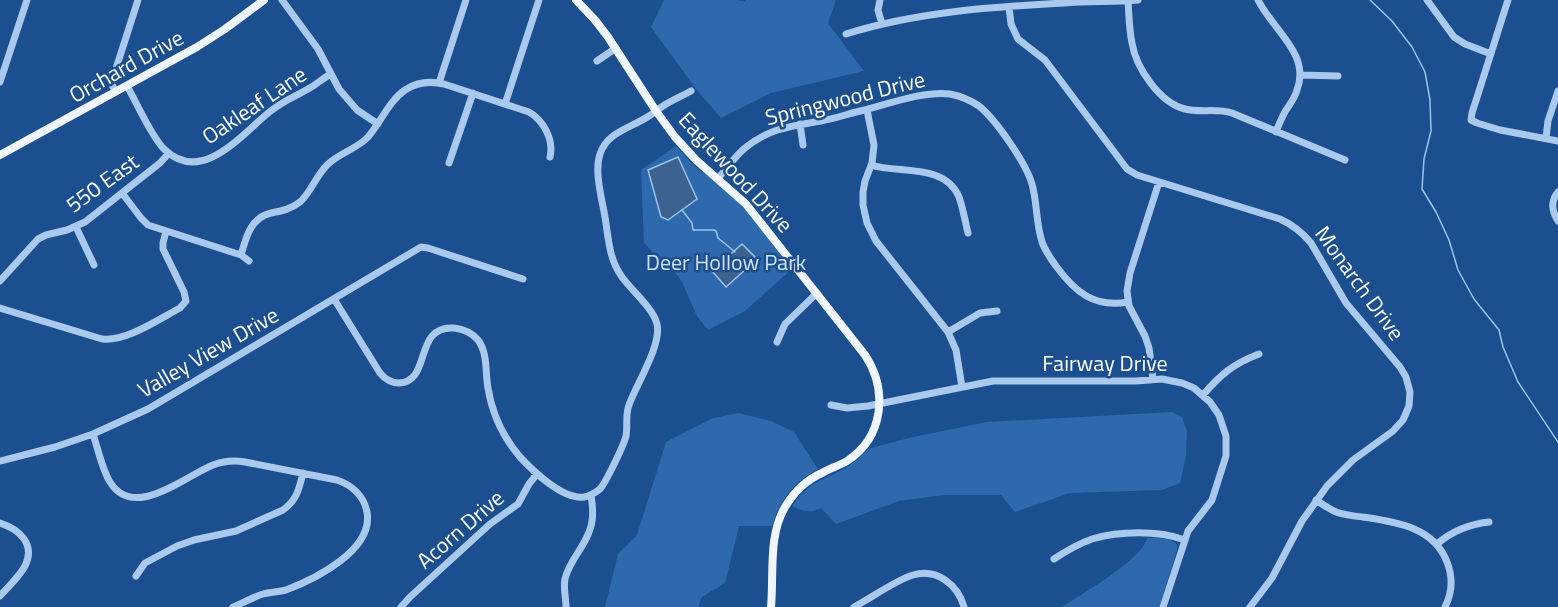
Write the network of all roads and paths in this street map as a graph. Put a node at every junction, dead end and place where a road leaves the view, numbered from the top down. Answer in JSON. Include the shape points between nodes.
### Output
{"nodes":[{"id":1,"x":27,"y":0,"type":"edge"},
{"id":2,"x":138,"y":0,"type":"edge"},
{"id":3,"x":264,"y":0,"type":"edge"},
{"id":4,"x":282,"y":0,"type":"edge"},
{"id":5,"x":466,"y":0,"type":"edge"},
{"id":6,"x":539,"y":0,"type":"edge"},
{"id":7,"x":576,"y":0,"type":"edge"},
{"id":8,"x":880,"y":0,"type":"edge"},
{"id":9,"x":1138,"y":0,"type":"edge"},
{"id":10,"x":1258,"y":0,"type":"edge"},
{"id":11,"x":1427,"y":0,"type":"edge"},
{"id":12,"x":1508,"y":0,"type":"edge"},
{"id":13,"x":1128,"y":1,"type":"edge"},
{"id":14,"x":1009,"y":7,"type":"junction"},
{"id":15,"x":882,"y":24,"type":"junction"},
{"id":16,"x":846,"y":34,"type":"dead end"},
{"id":17,"x":616,"y":48,"type":"junction"},
{"id":18,"x":1491,"y":54,"type":"junction"},
{"id":19,"x":597,"y":61,"type":"dead end"},
{"id":20,"x":331,"y":74,"type":"junction"},
{"id":21,"x":1300,"y":75,"type":"junction"},
{"id":22,"x":1338,"y":76,"type":"dead end"},
{"id":23,"x":0,"y":81,"type":"edge"},
{"id":24,"x":439,"y":83,"type":"junction"},
{"id":25,"x":127,"y":86,"type":"junction"},
{"id":26,"x":691,"y":91,"type":"dead end"},
{"id":27,"x":1558,"y":91,"type":"edge"},
{"id":28,"x":116,"y":92,"type":"junction"},
{"id":29,"x":473,"y":93,"type":"junction"},
{"id":30,"x":505,"y":104,"type":"junction"},
{"id":31,"x":867,"y":110,"type":"junction"},
{"id":32,"x":656,"y":111,"type":"junction"},
{"id":33,"x":378,"y":124,"type":"junction"},
{"id":34,"x":800,"y":124,"type":"junction"},
{"id":35,"x":1276,"y":132,"type":"junction"},
{"id":36,"x":1545,"y":138,"type":"junction"},
{"id":37,"x":1558,"y":141,"type":"edge"},
{"id":38,"x":803,"y":145,"type":"dead end"},
{"id":39,"x":169,"y":153,"type":"junction"},
{"id":40,"x":0,"y":155,"type":"edge"},
{"id":41,"x":550,"y":157,"type":"dead end"},
{"id":42,"x":1345,"y":160,"type":"dead end"},
{"id":43,"x":449,"y":163,"type":"dead end"},
{"id":44,"x":871,"y":165,"type":"junction"},
{"id":45,"x":718,"y":178,"type":"junction"},
{"id":46,"x":1159,"y":182,"type":"junction"},
{"id":47,"x":1558,"y":192,"type":"edge"},
{"id":48,"x":122,"y":193,"type":"junction"},
{"id":49,"x":1558,"y":221,"type":"edge"},
{"id":50,"x":76,"y":227,"type":"junction"},
{"id":51,"x":166,"y":231,"type":"junction"},
{"id":52,"x":968,"y":233,"type":"dead end"},
{"id":53,"x":241,"y":255,"type":"junction"},
{"id":54,"x":249,"y":261,"type":"dead end"},
{"id":55,"x":94,"y":265,"type":"dead end"},
{"id":56,"x":523,"y":279,"type":"dead end"},
{"id":57,"x":0,"y":281,"type":"edge"},
{"id":58,"x":817,"y":293,"type":"junction"},
{"id":59,"x":334,"y":299,"type":"junction"},
{"id":60,"x":1128,"y":302,"type":"junction"},
{"id":61,"x":0,"y":308,"type":"edge"},
{"id":62,"x":998,"y":311,"type":"dead end"},
{"id":63,"x":948,"y":332,"type":"junction"},
{"id":64,"x":777,"y":342,"type":"dead end"},
{"id":65,"x":1259,"y":354,"type":"dead end"},
{"id":66,"x":1153,"y":379,"type":"junction"},
{"id":67,"x":962,"y":387,"type":"junction"},
{"id":68,"x":1203,"y":395,"type":"junction"},
{"id":69,"x":880,"y":404,"type":"junction"},
{"id":70,"x":831,"y":405,"type":"dead end"},
{"id":71,"x":93,"y":434,"type":"junction"},
{"id":72,"x":0,"y":461,"type":"edge"},
{"id":73,"x":303,"y":473,"type":"junction"},
{"id":74,"x":537,"y":474,"type":"junction"},
{"id":75,"x":591,"y":495,"type":"junction"},
{"id":76,"x":1316,"y":500,"type":"junction"},
{"id":77,"x":1489,"y":522,"type":"dead end"},
{"id":78,"x":0,"y":523,"type":"edge"},
{"id":79,"x":1185,"y":540,"type":"junction"},
{"id":80,"x":1437,"y":544,"type":"junction"},
{"id":81,"x":1054,"y":559,"type":"dead end"},
{"id":82,"x":136,"y":576,"type":"dead end"},
{"id":83,"x":0,"y":596,"type":"edge"},
{"id":84,"x":233,"y":607,"type":"edge"},
{"id":85,"x":401,"y":607,"type":"edge"},
{"id":86,"x":566,"y":607,"type":"edge"},
{"id":87,"x":771,"y":607,"type":"edge"},
{"id":88,"x":854,"y":607,"type":"edge"},
{"id":89,"x":963,"y":607,"type":"edge"},
{"id":90,"x":1164,"y":607,"type":"edge"},
{"id":91,"x":1250,"y":607,"type":"edge"},
{"id":92,"x":1445,"y":607,"type":"edge"}],
"edges":[{"from":1,"to":23,"type":"street"},
{"from":2,"to":28,"type":"street","via":[[112,81]]},
{"from":3,"to":25,"type":"main road","name":"Orchard Drive","via":[[212,38]]},
{"from":4,"to":20,"type":"street"},
{"from":5,"to":24,"type":"street"},
{"from":6,"to":30,"type":"street"},
{"from":7,"to":17,"type":"main road","name":"Eaglewood Drive"},
{"from":8,"to":15,"type":"street"},
{"from":9,"to":13,"type":"street"},
{"from":10,"to":21,"type":"street","via":[[1293,50]]},
{"from":11,"to":18,"type":"street","via":[[1454,37]]},
{"from":12,"to":18,"type":"street"},
{"from":13,"to":14,"type":"street"},
{"from":13,"to":35,"type":"street","via":[[1133,49],[1159,94],[1183,109],[1227,111]]},
{"from":14,"to":15,"type":"street","via":[[948,12]]},
{"from":14,"to":46,"type":"street","name":"Monarch Drive","via":[[1018,39],[1042,57],[1127,168]]},
{"from":15,"to":16,"type":"street"},
{"from":17,"to":19,"type":"street"},
{"from":17,"to":32,"type":"main road","name":"Eaglewood Drive"},
{"from":18,"to":36,"type":"street","via":[[1471,120]]},
{"from":20,"to":33,"type":"street","via":[[354,106]]},
{"from":20,"to":39,"type":"street","name":"Oakleaf Lane","via":[[275,107],[244,136],[212,157],[189,161]]},
{"from":21,"to":22,"type":"street"},
{"from":21,"to":35,"type":"street","via":[[1296,93]]},
{"from":24,"to":29,"type":"street"},
{"from":24,"to":33,"type":"street","via":[[422,83],[408,89],[396,98]]},
{"from":25,"to":28,"type":"main road","name":"Orchard Drive"},
{"from":25,"to":39,"type":"street","via":[[158,142]]},
{"from":26,"to":32,"type":"street"},
{"from":27,"to":36,"type":"street"},
{"from":28,"to":40,"type":"main road","name":"Orchard Drive"},
{"from":29,"to":30,"type":"street"},
{"from":29,"to":43,"type":"street"},
{"from":30,"to":41,"type":"street","via":[[539,120],[551,141]]},
{"from":31,"to":34,"type":"street","name":"Springwood Drive"},
{"from":31,"to":44,"type":"street","via":[[874,145]]},
{"from":31,"to":60,"type":"street","name":"Springwood Drive","via":[[935,93],[956,95],[980,107],[1026,168],[1042,243],[1067,281],[1094,299]]},
{"from":32,"to":45,"type":"main road","name":"Eaglewood Drive","via":[[684,148]]},
{"from":32,"to":75,"type":"street","via":[[609,138],[598,162],[613,260],[653,316],[658,332],[629,406],[624,442],[602,485]]},
{"from":33,"to":53,"type":"street","via":[[361,143],[328,164],[298,204],[257,220],[248,232]]},
{"from":34,"to":38,"type":"street"},
{"from":34,"to":45,"type":"street","name":"Springwood Drive","via":[[773,131],[753,142]]},
{"from":35,"to":42,"type":"street"},
{"from":36,"to":37,"type":"street"},
{"from":39,"to":48,"type":"street","name":"550 East"},
{"from":44,"to":52,"type":"street","via":[[946,180],[958,196]]},
{"from":44,"to":63,"type":"street","via":[[863,199],[869,228]]},
{"from":45,"to":58,"type":"main road","name":"Eaglewood Drive","via":[[746,204]]},
{"from":46,"to":60,"type":"street","via":[[1130,273]]},
{"from":46,"to":76,"type":"street","name":"Monarch Drive","via":[[1280,219],[1300,230],[1347,303],[1406,377],[1410,401],[1400,424],[1345,467]]},
{"from":47,"to":49,"type":"street","via":[[1552,205]]},
{"from":48,"to":50,"type":"street","name":"550 East"},
{"from":48,"to":51,"type":"street","via":[[146,223]]},
{"from":50,"to":55,"type":"street"},
{"from":50,"to":57,"type":"street","name":"550 East","via":[[38,239]]},
{"from":51,"to":53,"type":"street"},
{"from":51,"to":61,"type":"street","via":[[163,249],[186,301],[129,335],[96,338]]},
{"from":53,"to":54,"type":"street"},
{"from":56,"to":59,"type":"street","name":"Valley View Drive","via":[[423,247]]},
{"from":58,"to":64,"type":"street","via":[[785,324]]},
{"from":58,"to":69,"type":"main road","name":"Eaglewood Drive","via":[[870,362]]},
{"from":59,"to":71,"type":"street","name":"Valley View Drive","via":[[174,395]]},
{"from":59,"to":74,"type":"street","via":[[380,373],[392,382],[409,381],[415,376],[427,343],[438,332],[456,328],[474,336],[484,353],[490,396],[499,424],[512,447]]},
{"from":60,"to":66,"type":"street","via":[[1147,342]]},
{"from":62,"to":63,"type":"street","via":[[980,313]]},
{"from":63,"to":67,"type":"street","via":[[956,350]]},
{"from":65,"to":68,"type":"street","via":[[1229,369]]},
{"from":66,"to":67,"type":"street","name":"Fairway Drive","via":[[1003,381]]},
{"from":66,"to":68,"type":"street","name":"Fairway Drive","via":[[1182,382]]},
{"from":67,"to":69,"type":"street","name":"Fairway Drive"},
{"from":68,"to":79,"type":"street","name":"Fairway Drive","via":[[1222,422],[1226,456],[1212,500]]},
{"from":69,"to":70,"type":"street","name":"Fairway Drive","via":[[847,408]]},
{"from":69,"to":87,"type":"main road","name":"Eaglewood Drive","via":[[876,426],[864,446],[847,461],[808,481],[785,507],[774,541]]},
{"from":71,"to":72,"type":"street","name":"Valley View Drive"},
{"from":71,"to":73,"type":"street","via":[[110,482],[133,498],[150,496],[228,461]]},
{"from":73,"to":82,"type":"street","via":[[298,494],[283,510],[236,531],[177,546],[145,563]]},
{"from":73,"to":84,"type":"street","via":[[340,481],[359,494],[368,517],[361,541],[317,576]]},
{"from":74,"to":75,"type":"street","via":[[569,495]]},
{"from":74,"to":85,"type":"street","name":"Acorn Drive","via":[[518,504],[490,524]]},
{"from":75,"to":86,"type":"street","via":[[591,527],[565,578]]},
{"from":76,"to":80,"type":"street","via":[[1338,513],[1412,528]]},
{"from":76,"to":91,"type":"street","name":"Monarch Drive","via":[[1272,578]]},
{"from":77,"to":80,"type":"street","via":[[1461,529]]},
{"from":78,"to":83,"type":"street","via":[[13,527],[23,537],[28,558]]},
{"from":79,"to":81,"type":"street","via":[[1160,533],[1108,536],[1077,545]]},
{"from":79,"to":90,"type":"street","name":"Fairway Drive"},
{"from":80,"to":92,"type":"street","via":[[1451,577]]},
{"from":88,"to":89,"type":"street","via":[[907,578],[925,574],[950,583]]}]}
